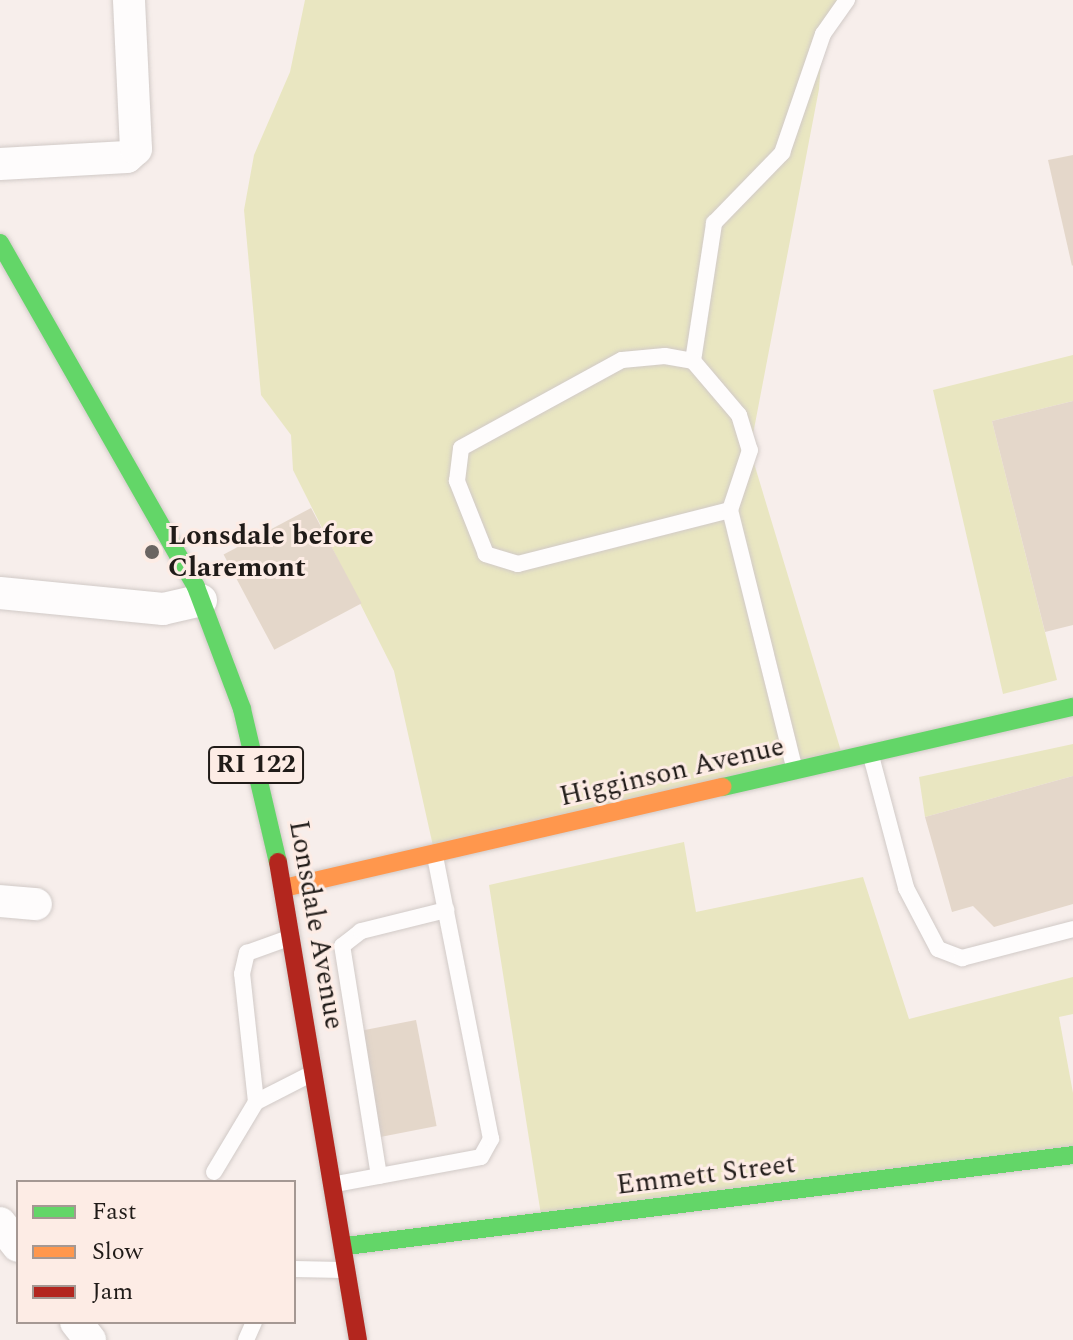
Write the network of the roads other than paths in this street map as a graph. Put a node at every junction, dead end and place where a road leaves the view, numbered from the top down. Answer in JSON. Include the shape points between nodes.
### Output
{"nodes":[{"id":1,"x":129,"y":0,"type":"edge"},
{"id":2,"x":847,"y":0,"type":"edge"},
{"id":3,"x":0,"y":164,"type":"edge"},
{"id":4,"x":0,"y":243,"type":"edge"},
{"id":5,"x":9,"y":274,"type":"edge"},
{"id":6,"x":693,"y":361,"type":"junction"},
{"id":7,"x":730,"y":510,"type":"junction"},
{"id":8,"x":0,"y":593,"type":"edge"},
{"id":9,"x":201,"y":600,"type":"junction"},
{"id":10,"x":1073,"y":707,"type":"edge"},
{"id":11,"x":871,"y":754,"type":"junction"},
{"id":12,"x":795,"y":771,"type":"junction"},
{"id":13,"x":435,"y":855,"type":"junction"},
{"id":14,"x":284,"y":888,"type":"junction"},
{"id":15,"x":0,"y":901,"type":"edge"},
{"id":16,"x":36,"y":904,"type":"dead end"},
{"id":17,"x":446,"y":910,"type":"junction"},
{"id":18,"x":1073,"y":929,"type":"edge"},
{"id":19,"x":290,"y":937,"type":"junction"},
{"id":20,"x":315,"y":1072,"type":"junction"},
{"id":21,"x":256,"y":1102,"type":"junction"},
{"id":22,"x":1073,"y":1155,"type":"edge"},
{"id":23,"x":214,"y":1172,"type":"dead end"},
{"id":24,"x":379,"y":1176,"type":"junction"},
{"id":25,"x":334,"y":1184,"type":"junction"},
{"id":26,"x":0,"y":1223,"type":"edge"},
{"id":27,"x":16,"y":1243,"type":"edge"},
{"id":28,"x":346,"y":1246,"type":"junction"},
{"id":29,"x":296,"y":1269,"type":"edge"},
{"id":30,"x":349,"y":1270,"type":"junction"},
{"id":31,"x":78,"y":1324,"type":"edge"},
{"id":32,"x":90,"y":1340,"type":"edge"},
{"id":33,"x":358,"y":1340,"type":"edge"}],
"edges":[{"from":1,"to":3,"type":"street","via":[[136,149],[127,157]]},
{"from":2,"to":6,"type":"lane","via":[[823,34],[782,153],[714,223]]},
{"from":4,"to":5,"type":"street","name":"Lonsdale Avenue","number":"RI 122"},
{"from":5,"to":9,"type":"street","name":"Lonsdale Avenue","number":"RI 122"},
{"from":6,"to":7,"type":"lane","via":[[739,415],[750,450]]},
{"from":6,"to":7,"type":"lane","via":[[665,356],[622,360],[461,448],[457,481],[486,554],[518,564]]},
{"from":7,"to":12,"type":"lane"},
{"from":8,"to":9,"type":"street","via":[[163,609]]},
{"from":9,"to":14,"type":"street","name":"Lonsdale Avenue","number":"RI 122","via":[[242,709]]},
{"from":10,"to":11,"type":"street","name":"Higginson Avenue"},
{"from":11,"to":12,"type":"street","name":"Higginson Avenue"},
{"from":11,"to":18,"type":"lane","via":[[906,888],[938,949],[962,958]]},
{"from":12,"to":13,"type":"street","name":"Higginson Avenue"},
{"from":13,"to":14,"type":"street","name":"Higginson Avenue"},
{"from":13,"to":17,"type":"lane"},
{"from":14,"to":19,"type":"street","name":"Lonsdale Avenue","number":"RI 122"},
{"from":15,"to":16,"type":"street"},
{"from":17,"to":24,"type":"lane","via":[[361,931],[342,946]]},
{"from":17,"to":24,"type":"lane","via":[[491,1139],[481,1157]]},
{"from":19,"to":20,"type":"street","name":"Lonsdale Avenue","number":"RI 122"},
{"from":19,"to":21,"type":"lane","via":[[247,953],[242,974]]},
{"from":20,"to":21,"type":"lane"},
{"from":20,"to":25,"type":"street","name":"Lonsdale Avenue","number":"RI 122"},
{"from":21,"to":23,"type":"lane"},
{"from":22,"to":28,"type":"street","name":"Emmett Street"},
{"from":24,"to":25,"type":"lane"},
{"from":25,"to":28,"type":"street","name":"Lonsdale Avenue","number":"RI 122"},
{"from":26,"to":27,"type":"street"},
{"from":28,"to":30,"type":"street","name":"Lonsdale Avenue","number":"RI 122"},
{"from":29,"to":30,"type":"lane"},
{"from":30,"to":33,"type":"street","name":"Lonsdale Avenue","number":"RI 122"},
{"from":31,"to":32,"type":"street"}]}
